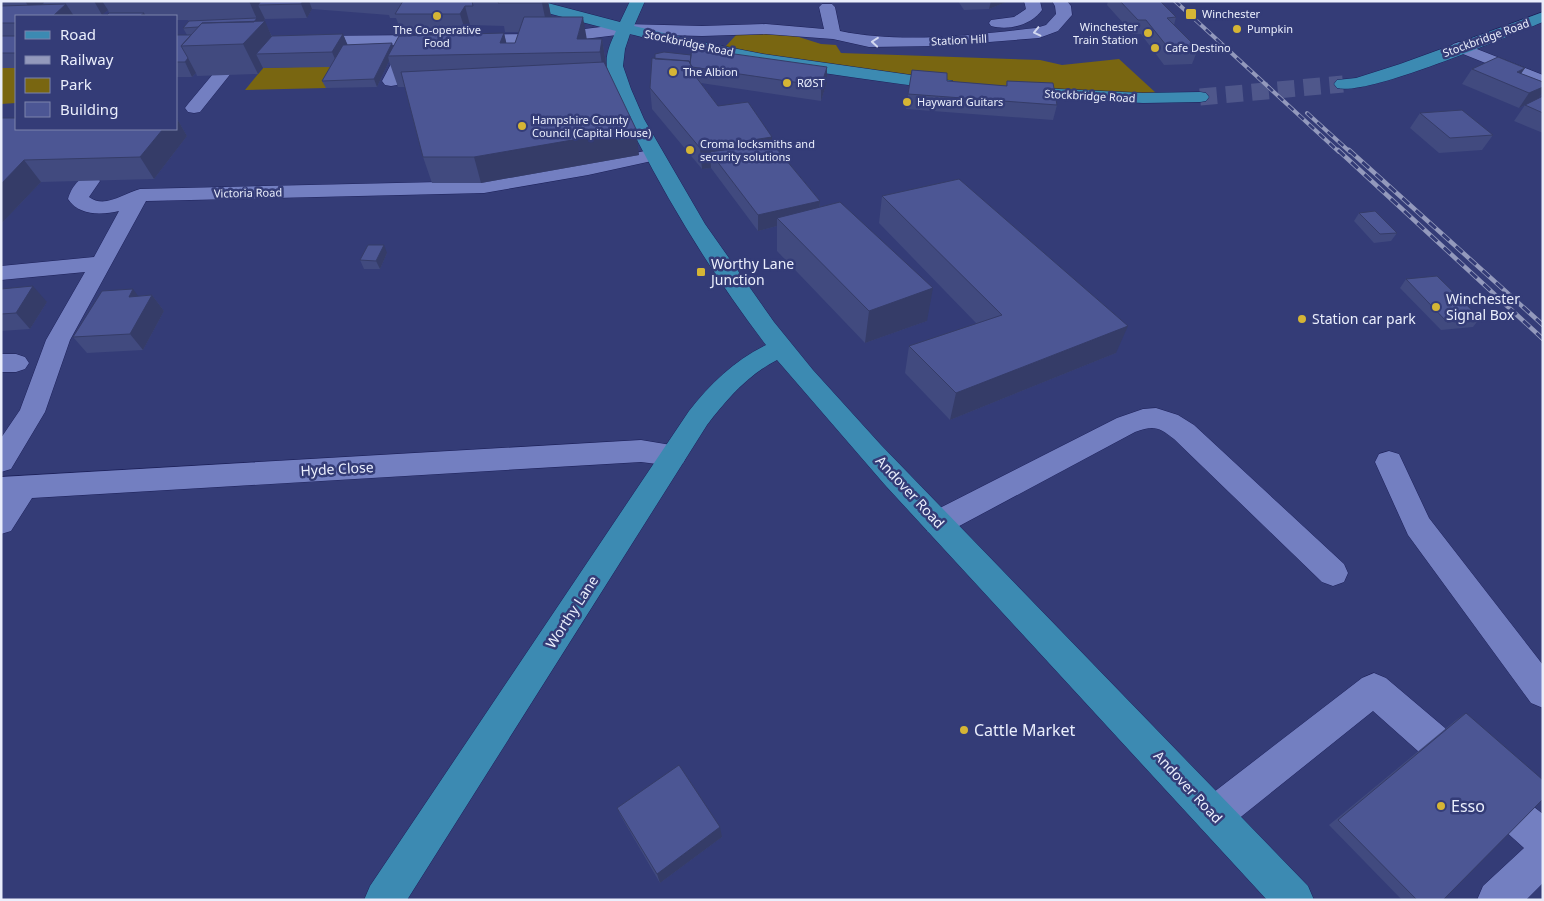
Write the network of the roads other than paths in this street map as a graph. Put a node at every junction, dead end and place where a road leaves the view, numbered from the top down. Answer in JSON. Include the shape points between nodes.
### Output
{"nodes":[{"id":1,"x":518,"y":1,"type":"edge"},
{"id":2,"x":638,"y":1,"type":"edge"},
{"id":3,"x":1032,"y":1,"type":"edge"},
{"id":4,"x":1059,"y":1,"type":"edge"},
{"id":5,"x":828,"y":7,"type":"dead end"},
{"id":6,"x":1543,"y":17,"type":"edge"},
{"id":7,"x":946,"y":25,"type":"dead end"},
{"id":8,"x":926,"y":26,"type":"dead end"},
{"id":9,"x":625,"y":29,"type":"junction"},
{"id":10,"x":833,"y":34,"type":"junction"},
{"id":11,"x":412,"y":40,"type":"junction"},
{"id":12,"x":230,"y":42,"type":"edge"},
{"id":13,"x":297,"y":42,"type":"edge"},
{"id":14,"x":1458,"y":47,"type":"junction"},
{"id":15,"x":391,"y":81,"type":"dead end"},
{"id":16,"x":1543,"y":81,"type":"edge"},
{"id":17,"x":1343,"y":84,"type":"tunnel mouth"},
{"id":18,"x":963,"y":87,"type":"edge"},
{"id":19,"x":1002,"y":90,"type":"edge"},
{"id":20,"x":1200,"y":97,"type":"tunnel mouth"},
{"id":21,"x":194,"y":108,"type":"dead end"},
{"id":22,"x":654,"y":155,"type":"junction"},
{"id":23,"x":90,"y":181,"type":"edge"},
{"id":24,"x":140,"y":195,"type":"junction"},
{"id":25,"x":102,"y":263,"type":"junction"},
{"id":26,"x":1,"y":273,"type":"edge"},
{"id":27,"x":782,"y":348,"type":"junction"},
{"id":28,"x":674,"y":456,"type":"junction"},
{"id":29,"x":1,"y":462,"type":"edge"},
{"id":30,"x":1388,"y":462,"type":"dead end"},
{"id":31,"x":12,"y":488,"type":"edge"},
{"id":32,"x":1,"y":522,"type":"edge"},
{"id":33,"x":938,"y":523,"type":"junction"},
{"id":34,"x":1333,"y":573,"type":"dead end"},
{"id":35,"x":1543,"y":692,"type":"edge"},
{"id":36,"x":1432,"y":740,"type":"edge"},
{"id":37,"x":1214,"y":815,"type":"junction"},
{"id":38,"x":1543,"y":856,"type":"edge"},
{"id":39,"x":384,"y":900,"type":"edge"},
{"id":40,"x":1294,"y":900,"type":"edge"},
{"id":41,"x":1497,"y":900,"type":"edge"}],
"edges":[{"from":1,"to":9,"type":"main road","name":"Stockbridge Road"},
{"from":2,"to":9,"type":"main road","name":"Andover Road"},
{"from":3,"to":7,"type":"street","name":"Station Hill","via":[[1034,10],[1023,19]]},
{"from":4,"to":10,"type":"street","name":"Station Hill","one_way":true,"via":[[1064,15],[1059,22],[1052,28],[1020,36],[887,43]]},
{"from":5,"to":10,"type":"street"},
{"from":6,"to":14,"type":"main road","name":"Stockbridge Road"},
{"from":8,"to":10,"type":"street","name":"Station Hill","via":[[868,28]]},
{"from":9,"to":10,"type":"street","name":"Station Hill","via":[[702,31],[766,28]]},
{"from":9,"to":11,"type":"street","name":"Station Hill","via":[[544,39]]},
{"from":9,"to":18,"type":"main road","name":"Stockbridge Road","via":[[778,62]]},
{"from":9,"to":22,"type":"main road","name":"Andover Road","via":[[615,67]]},
{"from":11,"to":13,"type":"street","name":"Station Hill"},
{"from":11,"to":15,"type":"street"},
{"from":12,"to":21,"type":"street","via":[[253,42]]},
{"from":14,"to":16,"type":"street"},
{"from":14,"to":17,"type":"main road","name":"Stockbridge Road","via":[[1406,68]]},
{"from":19,"to":20,"type":"main road","name":"Stockbridge Road","via":[[1143,98]]},
{"from":22,"to":24,"type":"street","name":"Victoria Road","via":[[484,187]]},
{"from":22,"to":27,"type":"main road","name":"Andover Road","via":[[683,207]]},
{"from":23,"to":24,"type":"street","via":[[80,192],[78,200],[84,205],[125,204]]},
{"from":24,"to":25,"type":"street"},
{"from":25,"to":26,"type":"street"},
{"from":25,"to":29,"type":"street","via":[[58,340],[32,412]]},
{"from":27,"to":28,"type":"main road","name":"Worthy Lane","via":[[756,360],[715,396]]},
{"from":27,"to":33,"type":"main road","name":"Andover Road"},
{"from":28,"to":31,"type":"street","name":"Hyde Close","via":[[641,451]]},
{"from":28,"to":39,"type":"main road","name":"Worthy Lane"},
{"from":30,"to":35,"type":"street","via":[[1418,526]]},
{"from":31,"to":32,"type":"street"},
{"from":33,"to":34,"type":"street","via":[[1126,425],[1146,417],[1158,417],[1184,432]]},
{"from":33,"to":37,"type":"main road","name":"Andover Road"},
{"from":36,"to":37,"type":"street","via":[[1374,689]]},
{"from":37,"to":40,"type":"main road","name":"Andover Road"},
{"from":38,"to":41,"type":"street"}]}
